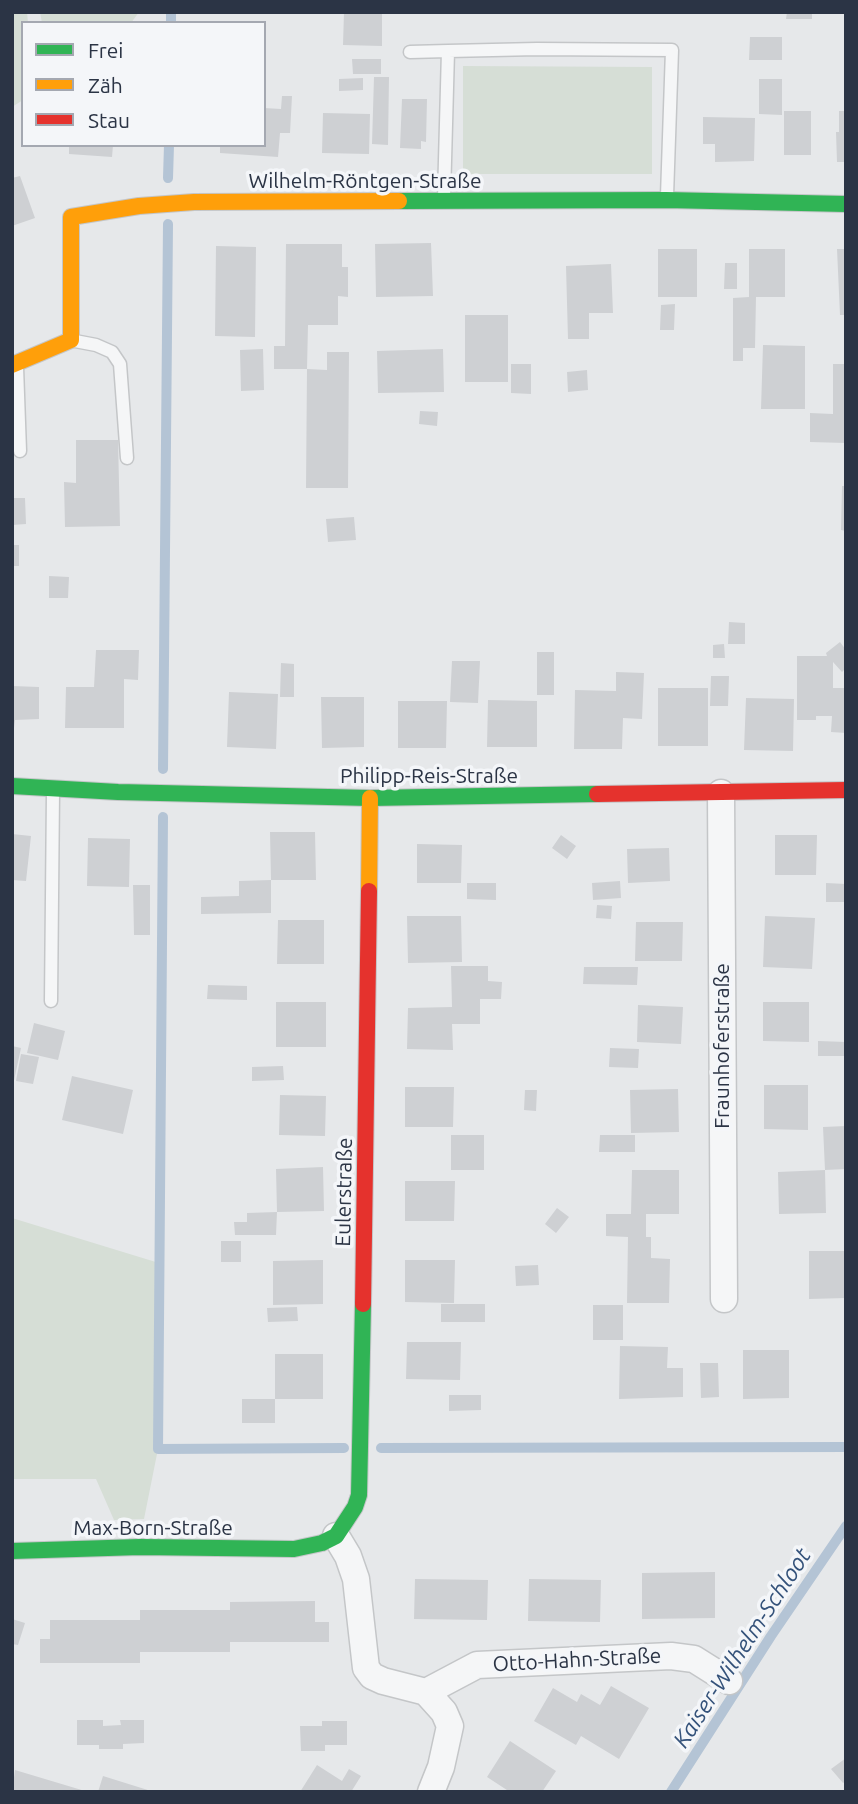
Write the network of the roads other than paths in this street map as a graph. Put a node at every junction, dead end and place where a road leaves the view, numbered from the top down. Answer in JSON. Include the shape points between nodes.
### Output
{"nodes":[{"id":1,"x":448,"y":51,"type":"junction"},
{"id":2,"x":410,"y":52,"type":"dead end"},
{"id":3,"x":666,"y":200,"type":"junction"},
{"id":4,"x":444,"y":202,"type":"junction"},
{"id":5,"x":846,"y":204,"type":"edge"},
{"id":6,"x":71,"y":340,"type":"junction"},
{"id":7,"x":14,"y":364,"type":"edge"},
{"id":8,"x":20,"y":451,"type":"dead end"},
{"id":9,"x":127,"y":458,"type":"dead end"},
{"id":10,"x":12,"y":786,"type":"edge"},
{"id":11,"x":53,"y":788,"type":"junction"},
{"id":12,"x":846,"y":790,"type":"edge"},
{"id":13,"x":721,"y":793,"type":"junction"},
{"id":14,"x":370,"y":798,"type":"junction"},
{"id":15,"x":51,"y":1001,"type":"dead end"},
{"id":16,"x":724,"y":1299,"type":"dead end"},
{"id":17,"x":336,"y":1536,"type":"junction"},
{"id":18,"x":12,"y":1551,"type":"edge"},
{"id":19,"x":729,"y":1681,"type":"dead end"},
{"id":20,"x":426,"y":1692,"type":"junction"},
{"id":21,"x":431,"y":1792,"type":"edge"}],
"edges":[{"from":1,"to":2,"type":"lane"},
{"from":1,"to":3,"type":"lane","via":[[672,50]]},
{"from":1,"to":4,"type":"lane"},
{"from":3,"to":4,"type":"street","name":"Wilhelm-Röntgen-Straße"},
{"from":3,"to":5,"type":"street","name":"Wilhelm-Röntgen-Straße"},
{"from":4,"to":6,"type":"street","name":"Wilhelm-Röntgen-Straße","via":[[194,202],[71,217]]},
{"from":6,"to":7,"type":"street"},
{"from":6,"to":9,"type":"lane","via":[[112,352],[120,364]]},
{"from":7,"to":8,"type":"lane"},
{"from":10,"to":11,"type":"street","name":"Philipp-Reis-Straße"},
{"from":11,"to":14,"type":"street","name":"Philipp-Reis-Straße"},
{"from":11,"to":15,"type":"lane"},
{"from":12,"to":13,"type":"street","name":"Philipp-Reis-Straße"},
{"from":13,"to":14,"type":"street","name":"Philipp-Reis-Straße"},
{"from":13,"to":16,"type":"street","name":"Fraunhoferstraße"},
{"from":14,"to":17,"type":"street","name":"Eulerstraße","via":[[361,1467],[359,1495]]},
{"from":17,"to":18,"type":"street","name":"Max-Born-Straße","via":[[294,1549]]},
{"from":17,"to":20,"type":"street","via":[[356,1579],[366,1668],[383,1681]]},
{"from":19,"to":20,"type":"street","name":"Otto-Hahn-Straße","via":[[694,1659],[671,1656],[477,1665]]},
{"from":20,"to":21,"type":"street","via":[[450,1726]]}]}
